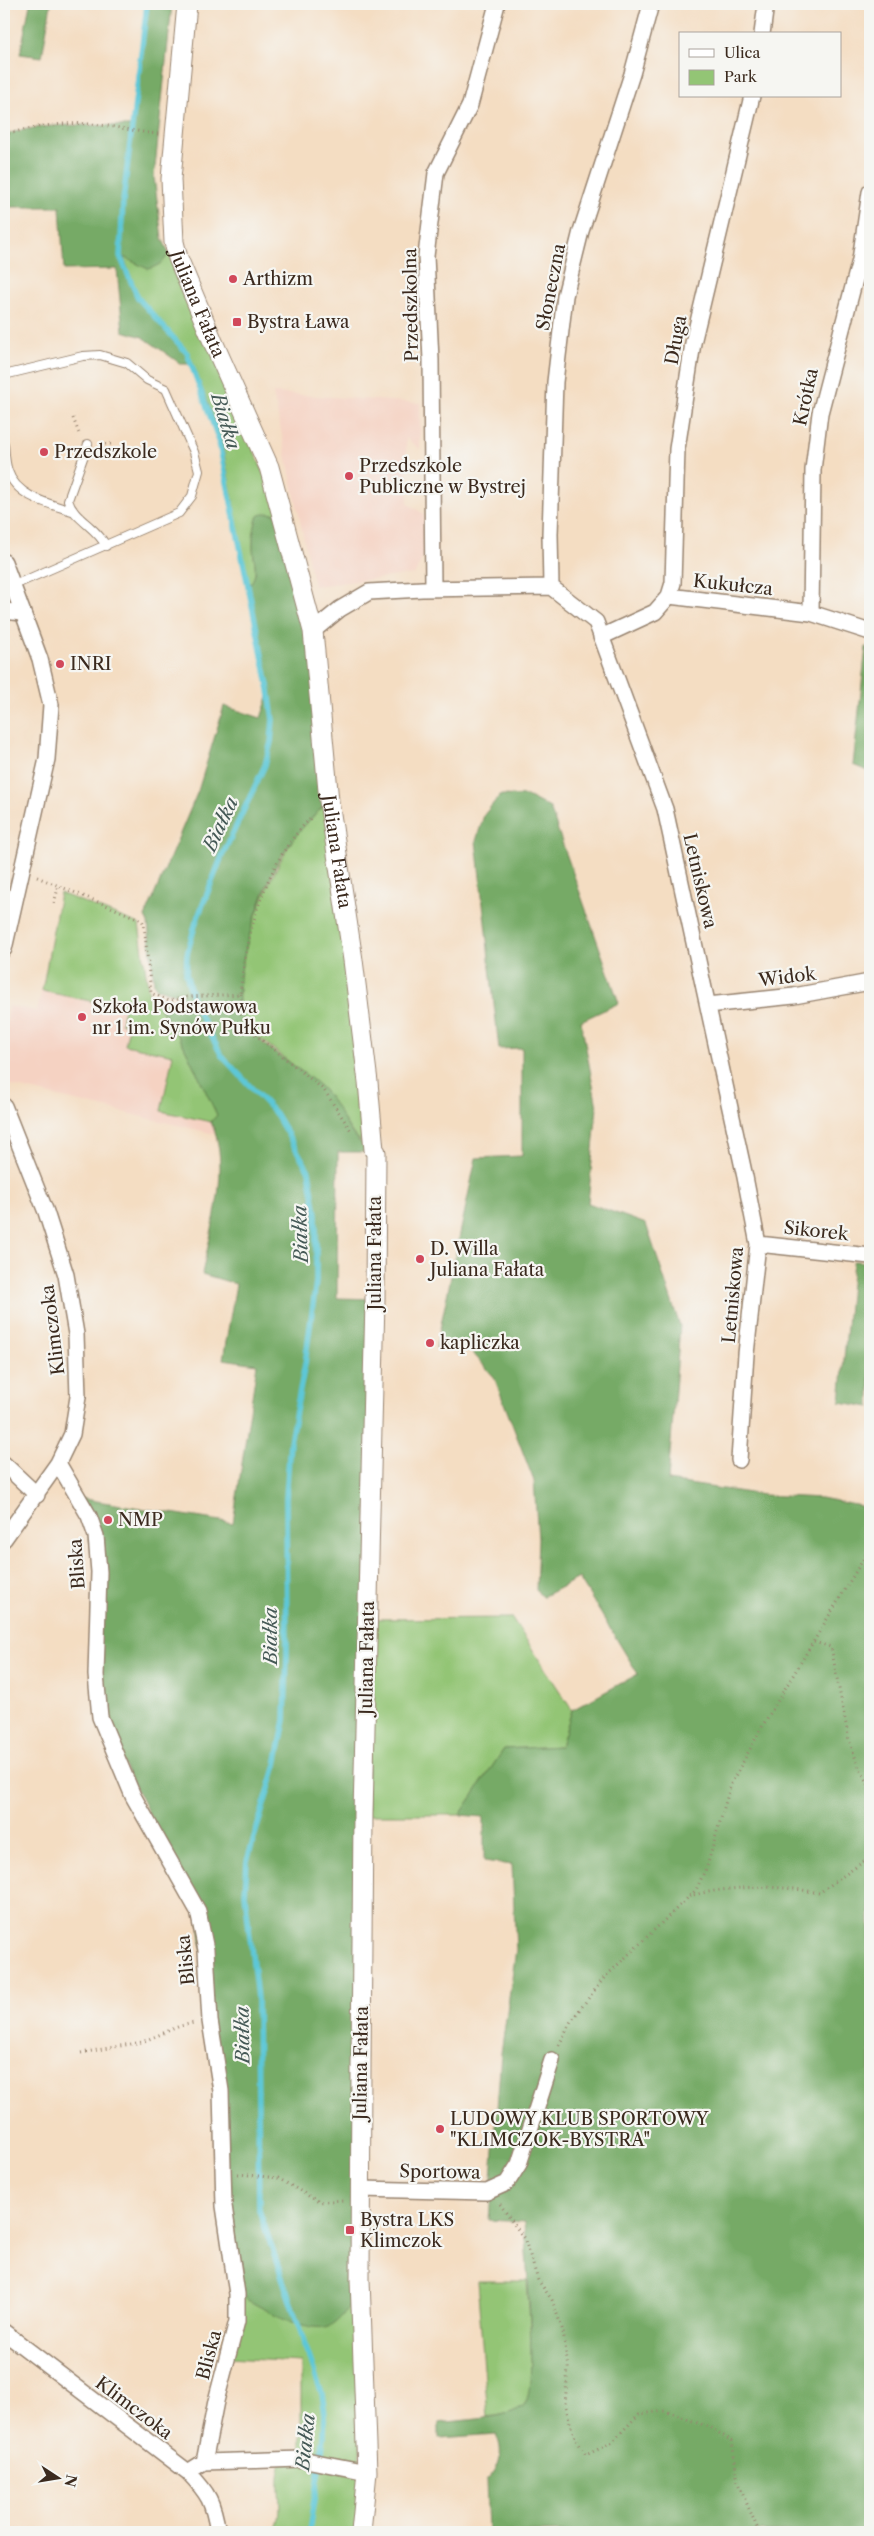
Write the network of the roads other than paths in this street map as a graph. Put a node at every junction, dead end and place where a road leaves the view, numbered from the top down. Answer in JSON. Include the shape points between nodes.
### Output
{"nodes":[{"id":1,"x":187,"y":4,"type":"edge"},
{"id":2,"x":497,"y":4,"type":"edge"},
{"id":3,"x":651,"y":4,"type":"edge"},
{"id":4,"x":766,"y":4,"type":"edge"},
{"id":5,"x":762,"y":32,"type":"edge"},
{"id":6,"x":752,"y":98,"type":"edge"},
{"id":7,"x":870,"y":192,"type":"edge"},
{"id":8,"x":4,"y":375,"type":"edge"},
{"id":9,"x":4,"y":444,"type":"edge"},
{"id":10,"x":88,"y":444,"type":"road end"},
{"id":11,"x":72,"y":510,"type":"junction"},
{"id":12,"x":106,"y":546,"type":"junction"},
{"id":13,"x":4,"y":562,"type":"edge"},
{"id":14,"x":12,"y":586,"type":"junction"},
{"id":15,"x":551,"y":587,"type":"junction"},
{"id":16,"x":433,"y":588,"type":"junction"},
{"id":17,"x":669,"y":596,"type":"junction"},
{"id":18,"x":4,"y":611,"type":"edge"},
{"id":19,"x":22,"y":613,"type":"junction"},
{"id":20,"x":811,"y":613,"type":"junction"},
{"id":21,"x":313,"y":631,"type":"junction"},
{"id":22,"x":870,"y":632,"type":"edge"},
{"id":23,"x":601,"y":637,"type":"junction"},
{"id":24,"x":4,"y":949,"type":"edge"},
{"id":25,"x":870,"y":982,"type":"edge"},
{"id":26,"x":708,"y":1005,"type":"junction"},
{"id":27,"x":4,"y":1106,"type":"edge"},
{"id":28,"x":758,"y":1244,"type":"junction"},
{"id":29,"x":870,"y":1256,"type":"edge"},
{"id":30,"x":739,"y":1460,"type":"dead end"},
{"id":31,"x":58,"y":1463,"type":"junction"},
{"id":32,"x":4,"y":1464,"type":"edge"},
{"id":33,"x":37,"y":1495,"type":"junction"},
{"id":34,"x":4,"y":1539,"type":"edge"},
{"id":35,"x":552,"y":2060,"type":"road end"},
{"id":36,"x":360,"y":2194,"type":"junction"},
{"id":37,"x":4,"y":2332,"type":"edge"},
{"id":38,"x":204,"y":2462,"type":"junction"},
{"id":39,"x":188,"y":2472,"type":"junction"},
{"id":40,"x":367,"y":2472,"type":"junction"},
{"id":41,"x":218,"y":2532,"type":"edge"},
{"id":42,"x":361,"y":2532,"type":"edge"}],
"edges":[{"from":1,"to":21,"type":"street","name":"Juliana Fałata","via":[[171,179],[174,242],[214,344],[269,467]]},
{"from":2,"to":16,"type":"street","name":"Przedszkolna","via":[[470,105],[436,173],[426,256],[431,360]]},
{"from":3,"to":15,"type":"street","name":"Słoneczna","via":[[581,231],[565,296],[556,382]]},
{"from":4,"to":5,"type":"street"},
{"from":6,"to":17,"type":"street","name":"Długa","via":[[692,342],[677,449],[673,583]]},
{"from":7,"to":20,"type":"street","name":"Krótka","via":[[860,260],[820,412],[813,470]]},
{"from":8,"to":12,"type":"lane","via":[[100,355],[127,363],[147,380],[166,390],[198,461],[196,485],[179,513]]},
{"from":9,"to":11,"type":"lane","via":[[8,471],[14,484],[31,496]]},
{"from":10,"to":11,"type":"lane","via":[[68,494]]},
{"from":11,"to":12,"type":"lane","via":[[97,532]]},
{"from":12,"to":14,"type":"lane"},
{"from":13,"to":14,"type":"street"},
{"from":14,"to":19,"type":"street"},
{"from":15,"to":16,"type":"street"},
{"from":15,"to":23,"type":"street","name":"Letniskowa","via":[[596,622]]},
{"from":16,"to":21,"type":"street","via":[[369,592],[340,609]]},
{"from":17,"to":20,"type":"street","name":"Kukułcza"},
{"from":17,"to":23,"type":"street","name":"Kukułcza","via":[[655,612]]},
{"from":18,"to":19,"type":"street"},
{"from":19,"to":24,"type":"street","via":[[40,659],[51,705],[47,759]]},
{"from":20,"to":22,"type":"street","name":"Kukułcza"},
{"from":21,"to":36,"type":"street","name":"Juliana Fałata","via":[[329,801],[355,969],[376,1152]]},
{"from":23,"to":26,"type":"street","name":"Letniskowa","via":[[665,809]]},
{"from":25,"to":26,"type":"street","name":"Widok","via":[[794,996]]},
{"from":26,"to":28,"type":"street","name":"Letniskowa"},
{"from":27,"to":31,"type":"street","name":"Klimczoka","via":[[64,1266],[76,1334],[78,1405],[72,1434]]},
{"from":28,"to":29,"type":"street","name":"Sikorek"},
{"from":28,"to":30,"type":"street","name":"Letniskowa"},
{"from":31,"to":33,"type":"street","name":"Klimczoka"},
{"from":31,"to":38,"type":"street","name":"Bliska","via":[[89,1516],[96,1536],[99,1572],[96,1675],[100,1717],[133,1796],[198,1911],[206,1950],[211,2027],[221,2091],[224,2206],[238,2321],[216,2401]]},
{"from":32,"to":33,"type":"street"},
{"from":33,"to":34,"type":"street","name":"Klimczoka"},
{"from":35,"to":36,"type":"street","name":"Sportowa","via":[[519,2164],[506,2183],[487,2192]]},
{"from":36,"to":40,"type":"street","name":"Juliana Fałata"},
{"from":37,"to":39,"type":"street","name":"Klimczoka"},
{"from":38,"to":39,"type":"street"},
{"from":38,"to":40,"type":"street","via":[[301,2459]]},
{"from":39,"to":41,"type":"street","name":"Klimczoka","via":[[207,2491]]},
{"from":40,"to":42,"type":"street","name":"Juliana Fałata"}]}
